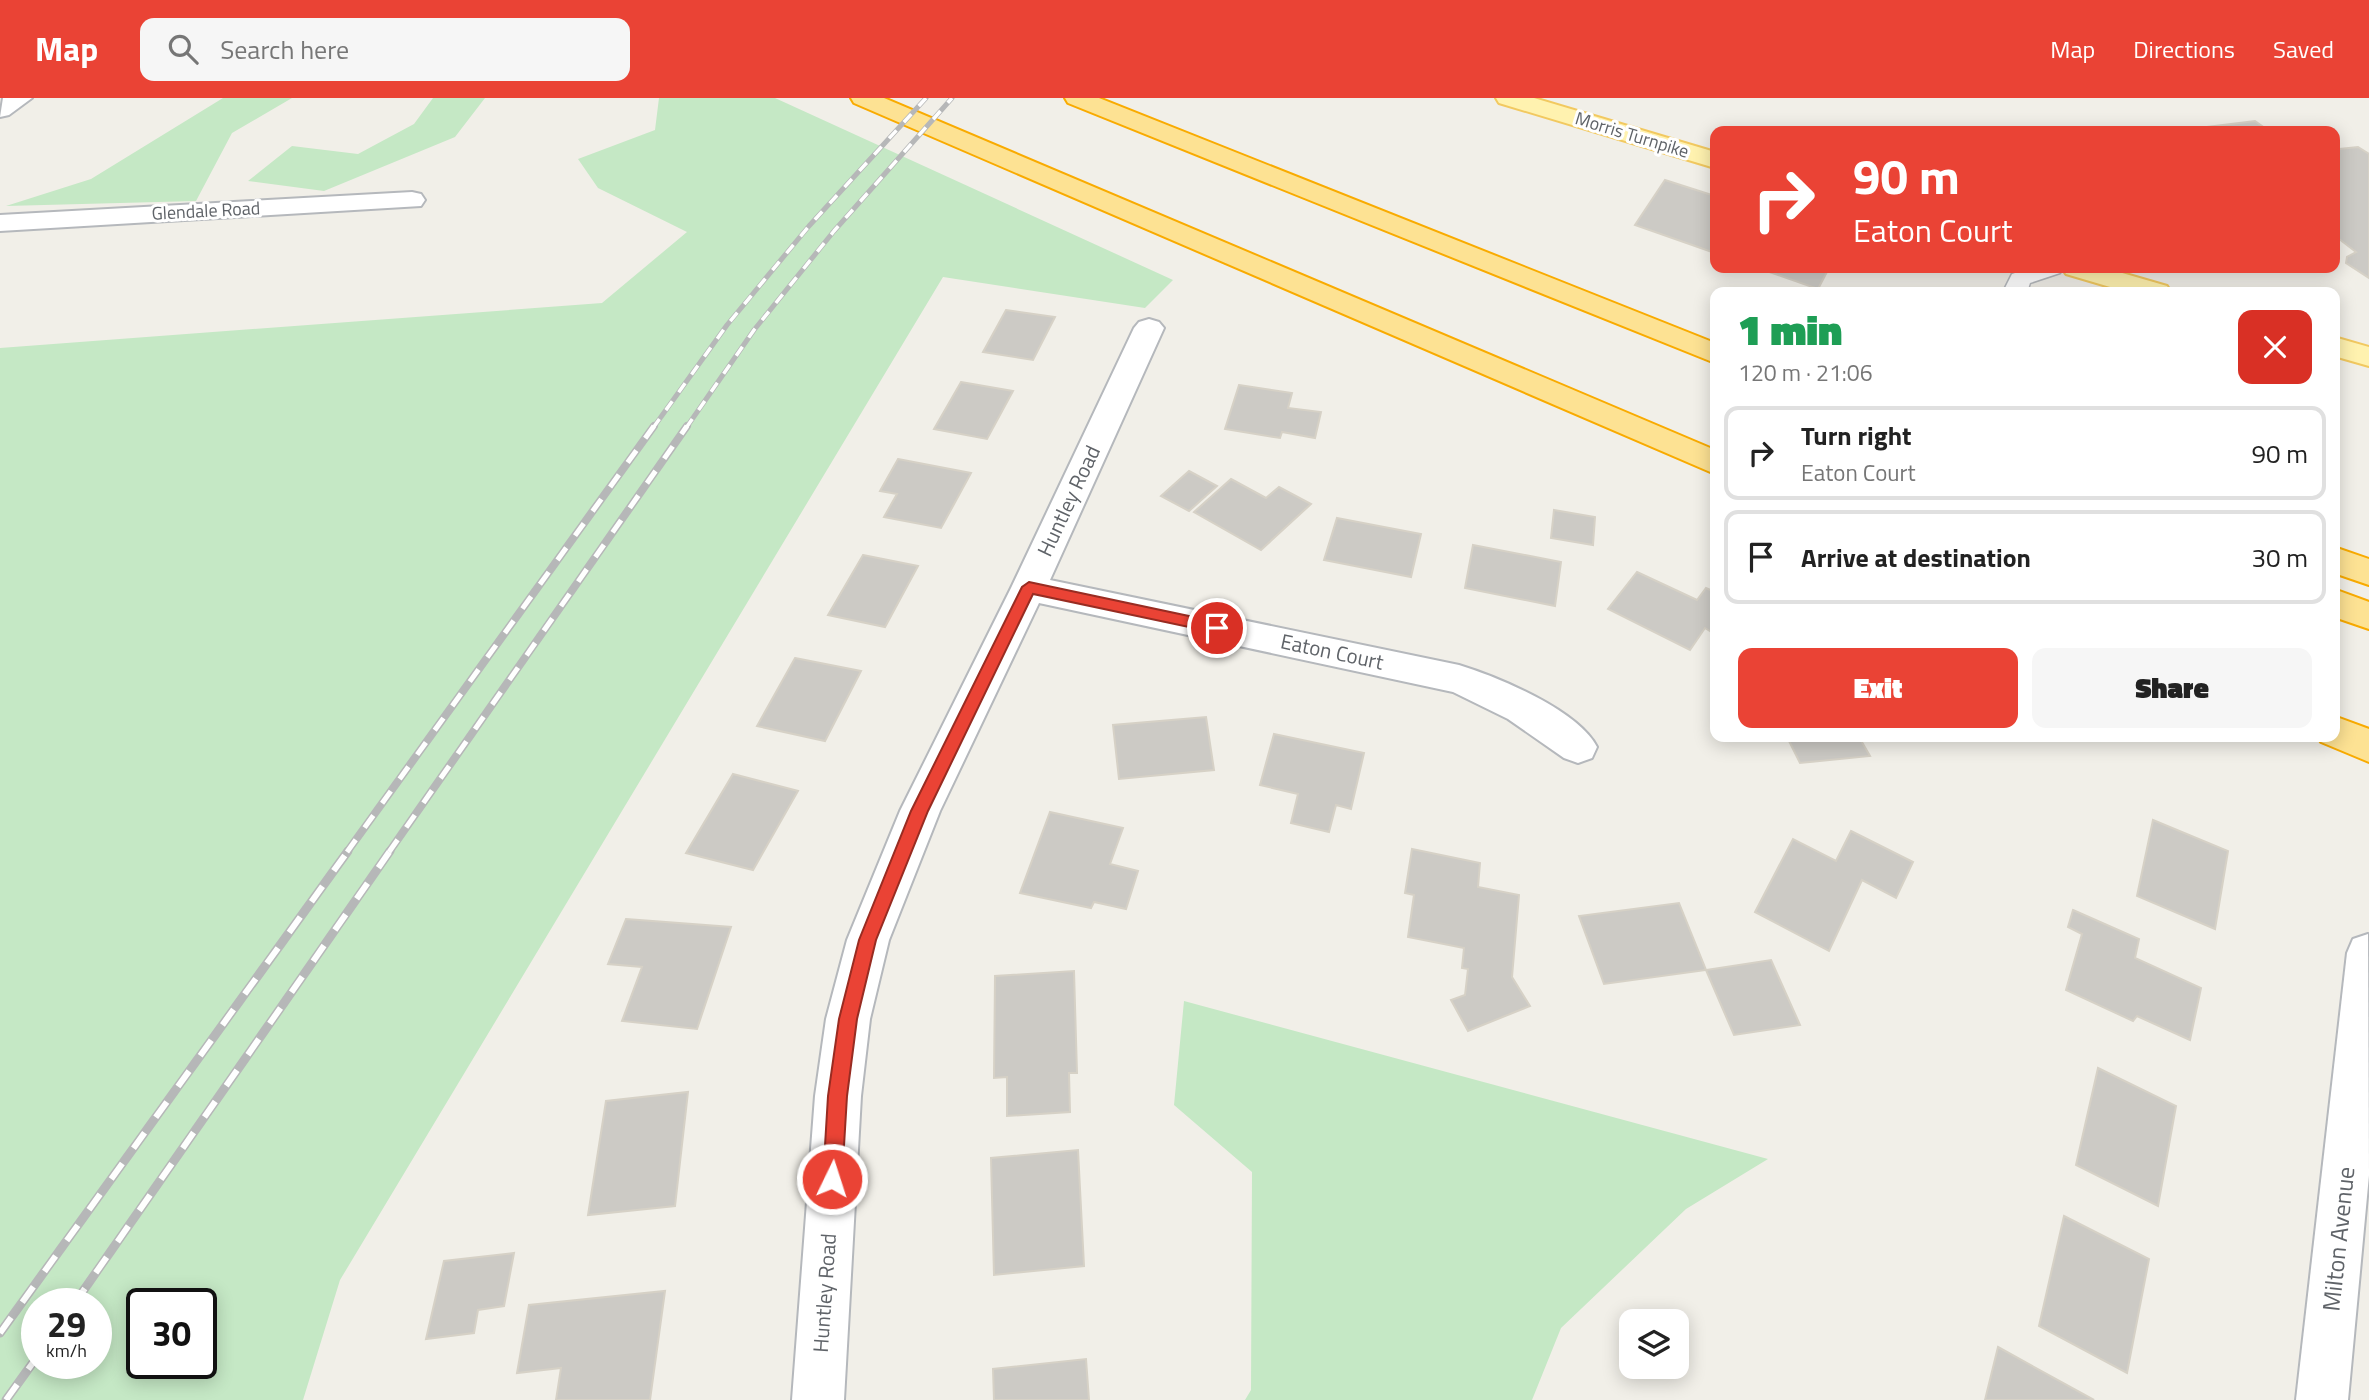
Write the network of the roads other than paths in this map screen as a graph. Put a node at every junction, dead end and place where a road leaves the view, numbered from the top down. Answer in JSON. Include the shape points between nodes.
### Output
{"nodes":[{"id":1,"x":20,"y":98,"type":"edge"},
{"id":2,"x":863,"y":98,"type":"edge"},
{"id":3,"x":1077,"y":98,"type":"edge"},
{"id":4,"x":1508,"y":98,"type":"edge"},
{"id":5,"x":0,"y":110,"type":"edge"},
{"id":6,"x":1229,"y":159,"type":"junction"},
{"id":7,"x":1710,"y":159,"type":"edge"},
{"id":8,"x":412,"y":200,"type":"dead end"},
{"id":9,"x":0,"y":223,"type":"edge"},
{"id":10,"x":2037,"y":273,"type":"edge"},
{"id":11,"x":2093,"y":273,"type":"edge"},
{"id":12,"x":2017,"y":287,"type":"edge"},
{"id":13,"x":2140,"y":287,"type":"edge"},
{"id":14,"x":1149,"y":328,"type":"dead end"},
{"id":15,"x":1710,"y":333,"type":"edge"},
{"id":16,"x":2340,"y":348,"type":"edge"},
{"id":17,"x":1710,"y":352,"type":"edge"},
{"id":18,"x":2369,"y":357,"type":"edge"},
{"id":19,"x":1710,"y":461,"type":"edge"},
{"id":20,"x":2340,"y":561,"type":"edge"},
{"id":21,"x":2369,"y":572,"type":"edge"},
{"id":22,"x":1029,"y":587,"type":"junction"},
{"id":23,"x":2340,"y":604,"type":"edge"},
{"id":24,"x":2369,"y":616,"type":"edge"},
{"id":25,"x":2340,"y":734,"type":"edge"},
{"id":26,"x":2369,"y":746,"type":"edge"},
{"id":27,"x":1578,"y":747,"type":"dead end"},
{"id":28,"x":2368,"y":953,"type":"edge"},
{"id":29,"x":818,"y":1400,"type":"edge"},
{"id":30,"x":2322,"y":1400,"type":"edge"}],
"edges":[{"from":1,"to":5,"type":"street"},
{"from":2,"to":19,"type":"highway"},
{"from":3,"to":6,"type":"highway"},
{"from":4,"to":7,"type":"main road","name":"Morris Turnpike"},
{"from":6,"to":15,"type":"highway"},
{"from":6,"to":17,"type":"highway"},
{"from":8,"to":9,"type":"street","name":"Glendale Road"},
{"from":10,"to":12,"type":"lane","via":[[2020,279]]},
{"from":11,"to":13,"type":"main road"},
{"from":14,"to":22,"type":"street","name":"Huntley Road"},
{"from":16,"to":18,"type":"main road"},
{"from":20,"to":21,"type":"highway"},
{"from":22,"to":27,"type":"street","name":"Eaton Court","via":[[1459,679],[1506,697],[1546,720]]},
{"from":22,"to":29,"type":"street","name":"Huntley Road","via":[[920,811],[868,940],[848,1019],[838,1096]]},
{"from":23,"to":24,"type":"highway"},
{"from":25,"to":26,"type":"highway"},
{"from":28,"to":30,"type":"street","name":"Milton Avenue"}]}
